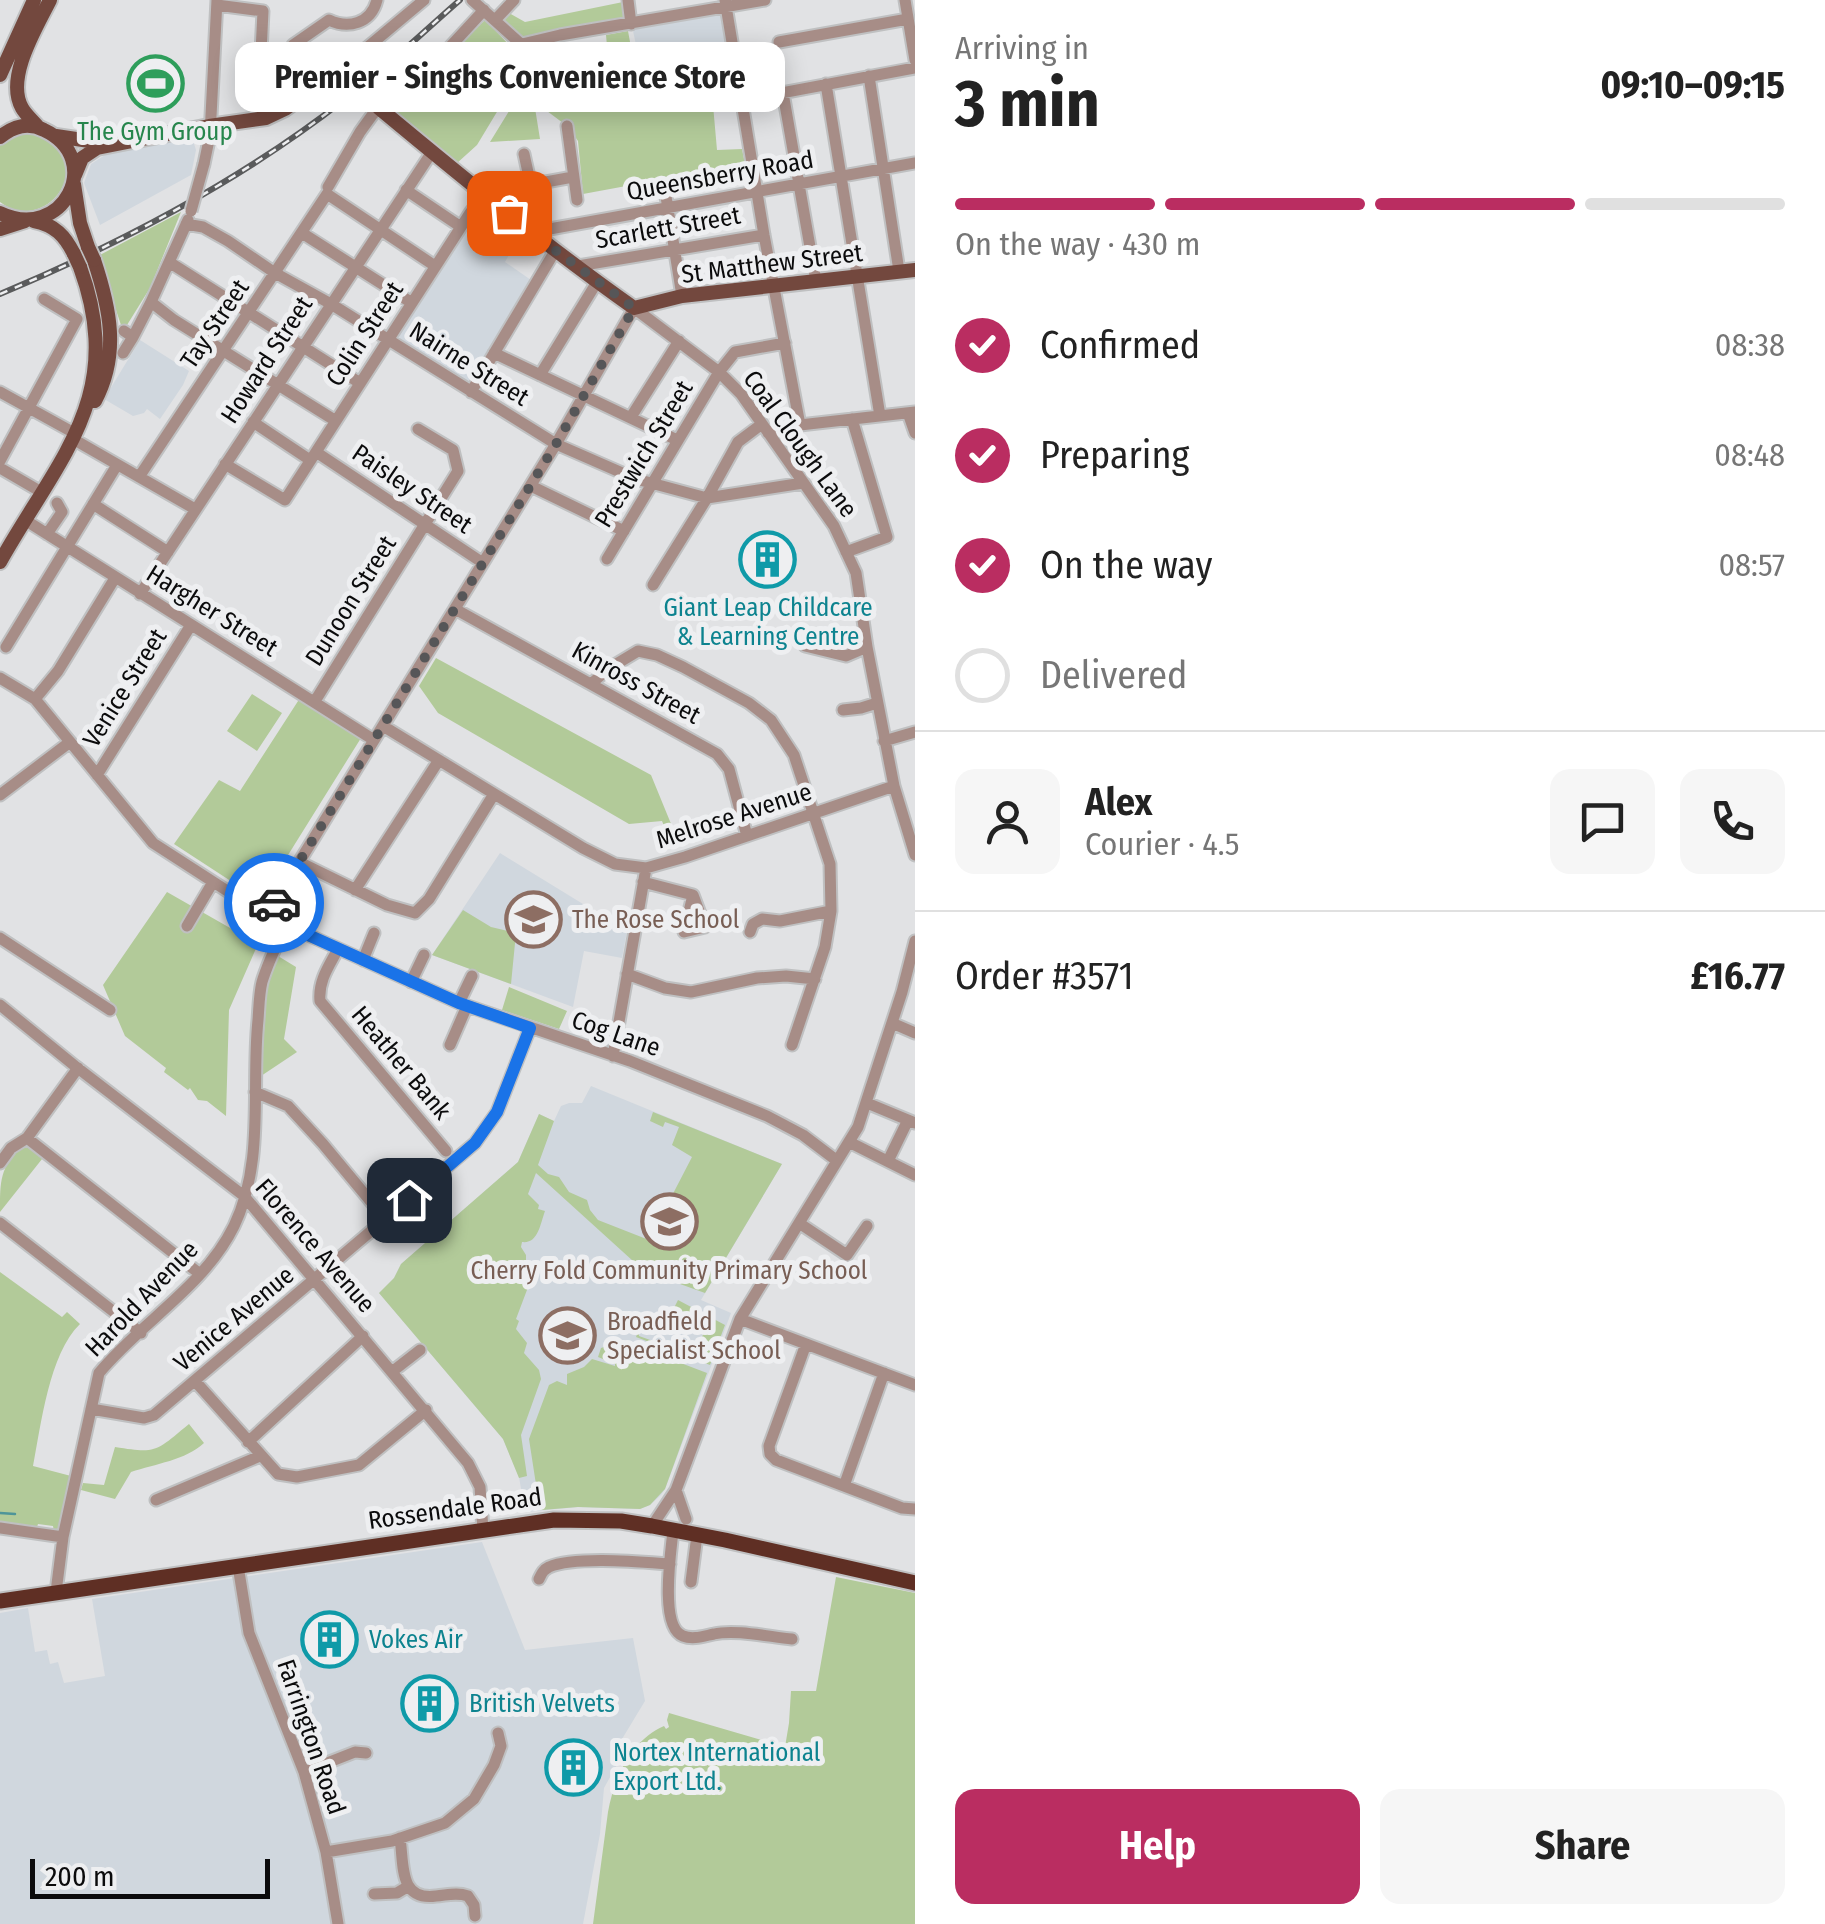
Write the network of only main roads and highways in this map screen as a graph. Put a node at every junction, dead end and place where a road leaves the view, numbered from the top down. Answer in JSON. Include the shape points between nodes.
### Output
{"nodes":[{"id":1,"x":34,"y":0,"type":"edge"},
{"id":2,"x":50,"y":0,"type":"edge"},
{"id":3,"x":0,"y":75,"type":"edge"},
{"id":4,"x":38,"y":127,"type":"junction"},
{"id":5,"x":55,"y":136,"type":"junction"},
{"id":6,"x":0,"y":137,"type":"edge"},
{"id":7,"x":116,"y":143,"type":"junction"},
{"id":8,"x":74,"y":180,"type":"junction"},
{"id":9,"x":0,"y":213,"type":"edge"},
{"id":10,"x":27,"y":221,"type":"junction"},
{"id":11,"x":0,"y":229,"type":"edge"},
{"id":12,"x":84,"y":257,"type":"junction"},
{"id":13,"x":907,"y":270,"type":"edge"},
{"id":14,"x":634,"y":308,"type":"joint"},
{"id":15,"x":77,"y":432,"type":"junction"},
{"id":16,"x":2,"y":556,"type":"edge"},
{"id":17,"x":915,"y":1582,"type":"edge"},
{"id":18,"x":0,"y":1600,"type":"edge"}],
"edges":[{"from":1,"to":3,"type":"main road"},
{"from":2,"to":4,"type":"main road","via":[[16,82],[22,109]]},
{"from":4,"to":5,"type":"main road"},
{"from":4,"to":6,"type":"main road","via":[[22,126]]},
{"from":5,"to":7,"type":"main road"},
{"from":5,"to":8,"type":"main road","via":[[71,156]]},
{"from":7,"to":8,"type":"main road","via":[[86,154]]},
{"from":7,"to":14,"type":"main road","name":"Coal Clough Lane","bridge":true,"via":[[266,118],[350,70],[432,152]]},
{"from":8,"to":10,"type":"main road","via":[[52,213]]},
{"from":8,"to":12,"type":"main road"},
{"from":9,"to":10,"type":"main road"},
{"from":10,"to":11,"type":"main road"},
{"from":10,"to":12,"type":"main road","via":[[55,228]]},
{"from":12,"to":15,"type":"main road","via":[[96,338],[93,383]]},
{"from":12,"to":15,"type":"main road","via":[[104,293],[112,338],[102,388]]},
{"from":13,"to":14,"type":"main road","name":"St Matthew Street","via":[[682,296]]},
{"from":15,"to":16,"type":"main road"},
{"from":17,"to":18,"type":"highway","name":"Rossendale Road","via":[[652,1526],[554,1520]]}]}
